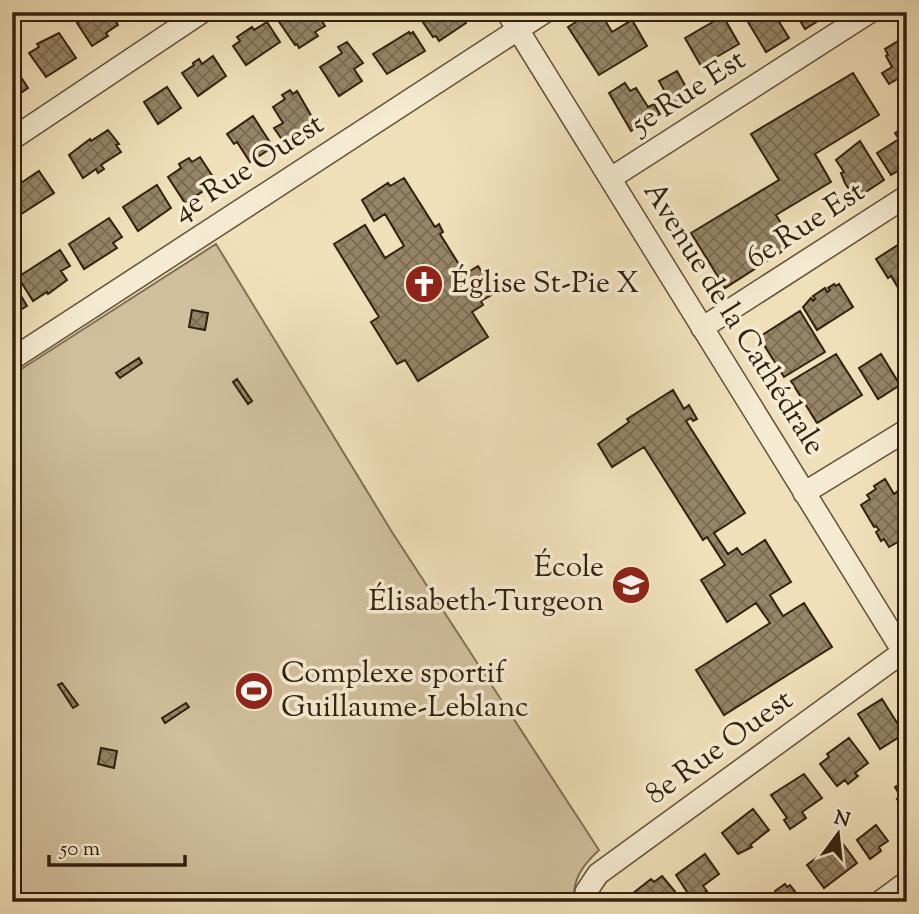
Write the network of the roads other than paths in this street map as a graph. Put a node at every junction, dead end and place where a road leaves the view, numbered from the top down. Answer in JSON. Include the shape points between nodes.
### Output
{"nodes":[{"id":1,"x":202,"y":12,"type":"edge"},
{"id":2,"x":545,"y":12,"type":"edge"},
{"id":3,"x":870,"y":12,"type":"edge"},
{"id":4,"x":512,"y":21,"type":"edge"},
{"id":5,"x":12,"y":139,"type":"edge"},
{"id":6,"x":611,"y":178,"type":"junction"},
{"id":7,"x":907,"y":196,"type":"edge"},
{"id":8,"x":702,"y":328,"type":"junction"},
{"id":9,"x":12,"y":359,"type":"edge"},
{"id":10,"x":907,"y":430,"type":"edge"},
{"id":11,"x":804,"y":493,"type":"junction"},
{"id":12,"x":905,"y":653,"type":"edge"},
{"id":13,"x":907,"y":882,"type":"edge"},
{"id":14,"x":587,"y":902,"type":"edge"},
{"id":15,"x":880,"y":902,"type":"edge"}],
"edges":[{"from":1,"to":5,"type":"street"},
{"from":2,"to":4,"type":"street","name":"4e Rue Ouest"},
{"from":3,"to":6,"type":"street","name":"5e Rue Est"},
{"from":4,"to":6,"type":"street","name":"Avenue de la Cathédrale"},
{"from":4,"to":9,"type":"street","name":"4e Rue Ouest"},
{"from":6,"to":8,"type":"street","name":"Avenue de la Cathédrale"},
{"from":7,"to":8,"type":"street","name":"6e Rue Est"},
{"from":8,"to":11,"type":"street","name":"Avenue de la Cathédrale"},
{"from":10,"to":11,"type":"street"},
{"from":11,"to":12,"type":"street","name":"Avenue de la Cathédrale"},
{"from":12,"to":14,"type":"street","name":"8e Rue Ouest","via":[[598,873],[586,892]]},
{"from":13,"to":15,"type":"street"}]}
